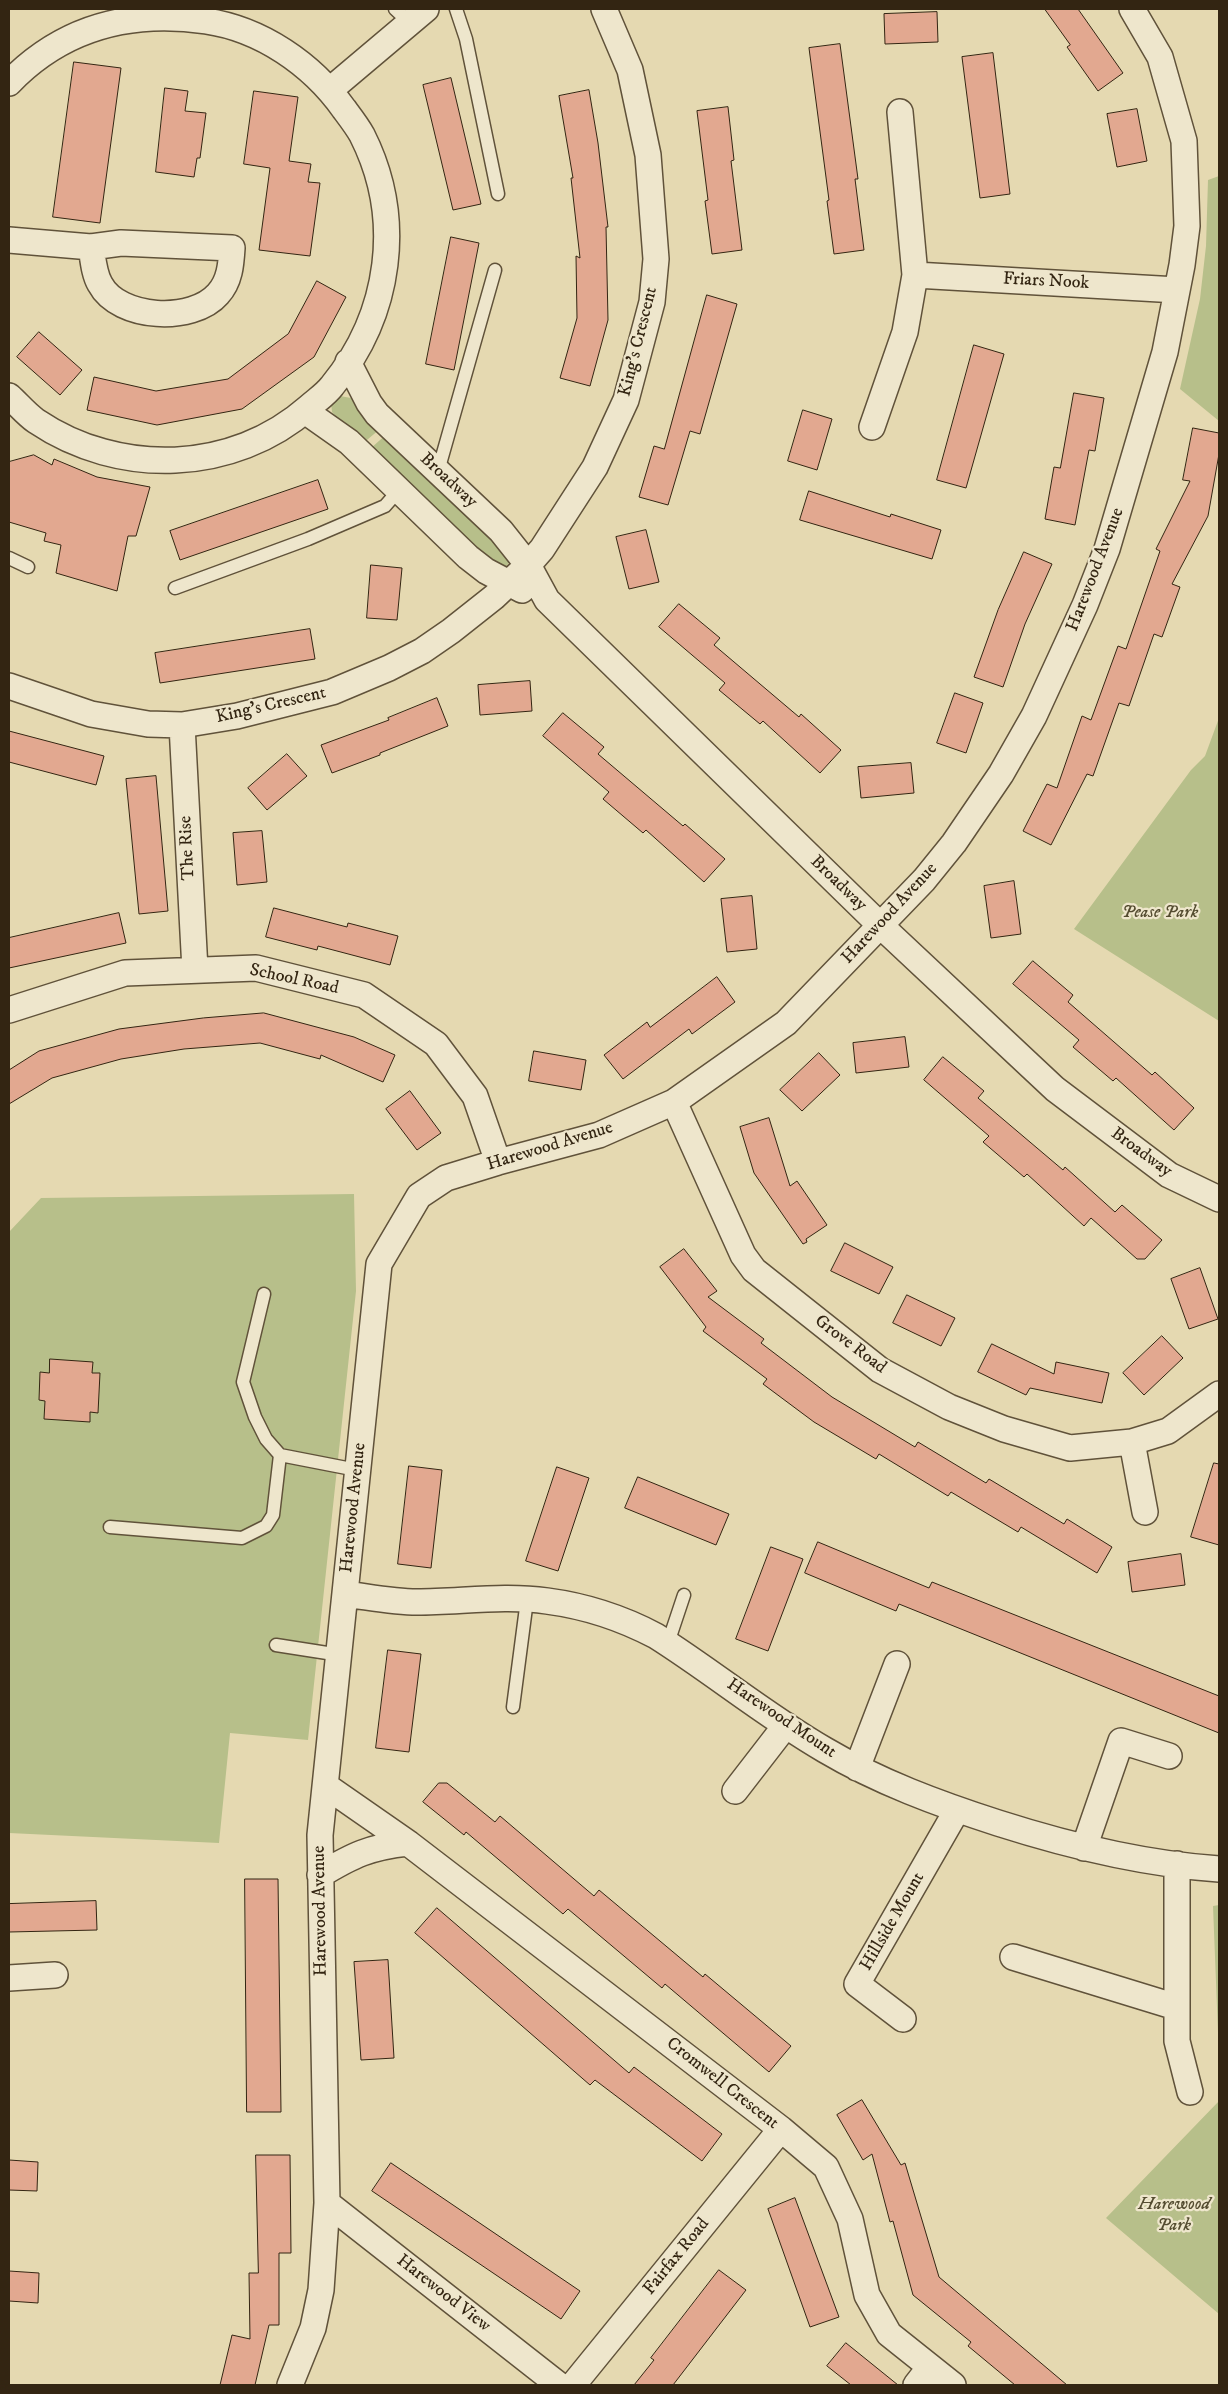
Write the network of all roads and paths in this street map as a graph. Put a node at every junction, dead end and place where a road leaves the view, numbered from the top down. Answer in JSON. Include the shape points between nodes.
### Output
{"nodes":[{"id":1,"x":456,"y":9,"type":"edge"},
{"id":2,"x":604,"y":9,"type":"edge"},
{"id":3,"x":1132,"y":9,"type":"edge"},
{"id":4,"x":410,"y":13,"type":"edge"},
{"id":5,"x":13,"y":70,"type":"edge"},
{"id":6,"x":330,"y":90,"type":"junction"},
{"id":7,"x":900,"y":112,"type":"dead end"},
{"id":8,"x":498,"y":194,"type":"dead end"},
{"id":9,"x":9,"y":240,"type":"edge"},
{"id":10,"x":90,"y":248,"type":"junction"},
{"id":11,"x":495,"y":270,"type":"dead end"},
{"id":12,"x":915,"y":275,"type":"junction"},
{"id":13,"x":1177,"y":290,"type":"junction"},
{"id":14,"x":348,"y":362,"type":"junction"},
{"id":15,"x":11,"y":402,"type":"edge"},
{"id":16,"x":304,"y":411,"type":"junction"},
{"id":17,"x":872,"y":427,"type":"dead end"},
{"id":18,"x":438,"y":471,"type":"junction"},
{"id":19,"x":399,"y":490,"type":"junction"},
{"id":20,"x":9,"y":558,"type":"edge"},
{"id":21,"x":528,"y":565,"type":"junction"},
{"id":22,"x":28,"y":568,"type":"dead end"},
{"id":23,"x":508,"y":584,"type":"junction"},
{"id":24,"x":174,"y":588,"type":"dead end"},
{"id":25,"x":547,"y":600,"type":"junction"},
{"id":26,"x":9,"y":686,"type":"edge"},
{"id":27,"x":182,"y":726,"type":"junction"},
{"id":28,"x":881,"y":926,"type":"junction"},
{"id":29,"x":195,"y":970,"type":"junction"},
{"id":30,"x":9,"y":1010,"type":"edge"},
{"id":31,"x":674,"y":1102,"type":"junction"},
{"id":32,"x":498,"y":1162,"type":"junction"},
{"id":33,"x":1219,"y":1200,"type":"edge"},
{"id":34,"x":264,"y":1294,"type":"dead end"},
{"id":35,"x":1219,"y":1394,"type":"edge"},
{"id":36,"x":1132,"y":1442,"type":"junction"},
{"id":37,"x":280,"y":1455,"type":"junction"},
{"id":38,"x":357,"y":1470,"type":"junction"},
{"id":39,"x":1145,"y":1512,"type":"dead end"},
{"id":40,"x":110,"y":1527,"type":"dead end"},
{"id":41,"x":345,"y":1594,"type":"junction"},
{"id":42,"x":684,"y":1594,"type":"dead end"},
{"id":43,"x":527,"y":1600,"type":"junction"},
{"id":44,"x":668,"y":1643,"type":"junction"},
{"id":45,"x":276,"y":1645,"type":"dead end"},
{"id":46,"x":340,"y":1655,"type":"junction"},
{"id":47,"x":897,"y":1664,"type":"dead end"},
{"id":48,"x":513,"y":1707,"type":"dead end"},
{"id":49,"x":786,"y":1724,"type":"junction"},
{"id":50,"x":1169,"y":1756,"type":"dead end"},
{"id":51,"x":857,"y":1768,"type":"junction"},
{"id":52,"x":326,"y":1786,"type":"junction"},
{"id":53,"x":735,"y":1791,"type":"dead end"},
{"id":54,"x":957,"y":1810,"type":"junction"},
{"id":55,"x":408,"y":1843,"type":"junction"},
{"id":56,"x":1084,"y":1848,"type":"junction"},
{"id":57,"x":1177,"y":1864,"type":"junction"},
{"id":58,"x":1219,"y":1870,"type":"edge"},
{"id":59,"x":320,"y":1875,"type":"junction"},
{"id":60,"x":1013,"y":1957,"type":"dead end"},
{"id":61,"x":55,"y":1975,"type":"dead end"},
{"id":62,"x":9,"y":1978,"type":"edge"},
{"id":63,"x":1176,"y":2007,"type":"junction"},
{"id":64,"x":903,"y":2019,"type":"dead end"},
{"id":65,"x":1190,"y":2092,"type":"dead end"},
{"id":66,"x":781,"y":2129,"type":"junction"},
{"id":67,"x":327,"y":2203,"type":"junction"},
{"id":68,"x":923,"y":2376,"type":"edge"},
{"id":69,"x":290,"y":2385,"type":"edge"},
{"id":70,"x":559,"y":2385,"type":"edge"},
{"id":71,"x":574,"y":2385,"type":"edge"},
{"id":72,"x":953,"y":2385,"type":"edge"}],
"edges":[{"from":1,"to":8,"type":"lane","via":[[466,39]]},
{"from":2,"to":21,"type":"street","name":"King's Crescent","via":[[630,70],[648,155],[656,259],[652,302],[626,400],[595,467],[542,549]]},
{"from":3,"to":13,"type":"street","name":"Harewood Avenue","via":[[1160,57],[1184,141],[1187,226]]},
{"from":4,"to":6,"type":"street"},
{"from":5,"to":6,"type":"street","via":[[87,30],[130,19],[174,16],[218,23],[260,38],[298,60]]},
{"from":6,"to":14,"type":"street","via":[[362,134],[381,184],[388,238],[382,292],[362,342]]},
{"from":7,"to":12,"type":"street"},
{"from":9,"to":10,"type":"street"},
{"from":10,"to":10,"type":"street","via":[[100,285],[111,298],[131,310],[149,313],[170,313],[207,304],[225,285],[231,266],[232,248],[121,243]]},
{"from":11,"to":18,"type":"lane"},
{"from":12,"to":13,"type":"street","name":"Friars Nook"},
{"from":12,"to":17,"type":"street","via":[[905,332]]},
{"from":13,"to":28,"type":"street","name":"Harewood Avenue","via":[[1166,352],[1107,549],[1034,716],[1002,774],[954,842]]},
{"from":14,"to":16,"type":"street","via":[[331,387]]},
{"from":14,"to":18,"type":"street","name":"Broadway","via":[[377,414]]},
{"from":15,"to":16,"type":"street","via":[[35,420],[83,446],[135,460],[189,460],[242,448],[290,423]]},
{"from":16,"to":19,"type":"street","name":"Broadway","via":[[349,442]]},
{"from":18,"to":21,"type":"street","name":"Broadway","via":[[501,531]]},
{"from":19,"to":23,"type":"street","name":"Broadway","via":[[468,557]]},
{"from":19,"to":24,"type":"lane","via":[[385,506],[376,510],[308,539]]},
{"from":20,"to":22,"type":"lane"},
{"from":21,"to":23,"type":"street","name":"King's Crescent"},
{"from":21,"to":25,"type":"street","name":"Broadway"},
{"from":23,"to":25,"type":"street","name":"Broadway"},
{"from":23,"to":27,"type":"street","name":"King's Crescent","via":[[451,631],[389,668],[332,692]]},
{"from":25,"to":28,"type":"street","name":"Broadway"},
{"from":26,"to":27,"type":"street","name":"King's Crescent","via":[[91,714]]},
{"from":27,"to":29,"type":"street","name":"The Rise"},
{"from":28,"to":31,"type":"street","name":"Harewood Avenue","via":[[786,1023]]},
{"from":28,"to":33,"type":"street","name":"Broadway","via":[[1055,1089],[1169,1175]]},
{"from":29,"to":30,"type":"street","name":"School Road","via":[[125,973]]},
{"from":29,"to":32,"type":"street","name":"School Road","via":[[256,968],[364,995],[436,1044],[475,1096]]},
{"from":31,"to":32,"type":"street","name":"Harewood Avenue","via":[[599,1135]]},
{"from":31,"to":36,"type":"street","name":"Grove Road","via":[[743,1255],[754,1270],[880,1370],[949,1407],[1004,1429],[1070,1448]]},
{"from":32,"to":38,"type":"street","name":"Harewood Avenue","via":[[446,1178],[419,1196],[379,1264]]},
{"from":34,"to":37,"type":"lane","via":[[243,1382],[254,1417],[266,1439]]},
{"from":35,"to":36,"type":"street","name":"Grove Road","via":[[1168,1431]]},
{"from":36,"to":39,"type":"street"},
{"from":37,"to":38,"type":"lane"},
{"from":37,"to":40,"type":"lane","via":[[273,1514],[266,1526],[242,1538]]},
{"from":38,"to":41,"type":"street","name":"Harewood Avenue"},
{"from":41,"to":43,"type":"street","name":"Harewood Mount","via":[[416,1602]]},
{"from":41,"to":46,"type":"street","name":"Harewood Avenue"},
{"from":42,"to":44,"type":"lane"},
{"from":43,"to":44,"type":"street","name":"Harewood Mount","via":[[590,1610],[633,1624]]},
{"from":43,"to":48,"type":"lane"},
{"from":44,"to":49,"type":"street","name":"Harewood Mount"},
{"from":45,"to":46,"type":"lane"},
{"from":46,"to":52,"type":"street","name":"Harewood Avenue"},
{"from":47,"to":51,"type":"street"},
{"from":49,"to":51,"type":"street","name":"Harewood Mount"},
{"from":49,"to":53,"type":"street"},
{"from":50,"to":56,"type":"street","via":[[1121,1741]]},
{"from":51,"to":54,"type":"street","name":"Harewood Mount"},
{"from":52,"to":55,"type":"street","name":"Cromwell Crescent"},
{"from":52,"to":59,"type":"street","name":"Harewood Avenue","via":[[320,1835]]},
{"from":54,"to":56,"type":"street","name":"Harewood Mount"},
{"from":54,"to":64,"type":"street","name":"Hillside Mount","via":[[857,1984]]},
{"from":55,"to":59,"type":"street","via":[[352,1856]]},
{"from":55,"to":66,"type":"street","name":"Cromwell Crescent"},
{"from":56,"to":57,"type":"street","name":"Harewood Mount"},
{"from":57,"to":58,"type":"street","name":"Harewood Mount"},
{"from":57,"to":63,"type":"street"},
{"from":59,"to":67,"type":"street","name":"Harewood Avenue"},
{"from":60,"to":63,"type":"street"},
{"from":61,"to":62,"type":"street"},
{"from":63,"to":65,"type":"street","via":[[1177,2041]]},
{"from":66,"to":68,"type":"street","name":"Cromwell Crescent","via":[[826,2167],[850,2220],[868,2295],[889,2334]]},
{"from":66,"to":71,"type":"street","name":"Fairfax Road"},
{"from":67,"to":69,"type":"street","name":"Harewood Avenue","via":[[321,2290],[313,2328]]},
{"from":67,"to":70,"type":"street","name":"Harewood View"},
{"from":68,"to":72,"type":"street","name":"Cromwell Crescent"}]}
